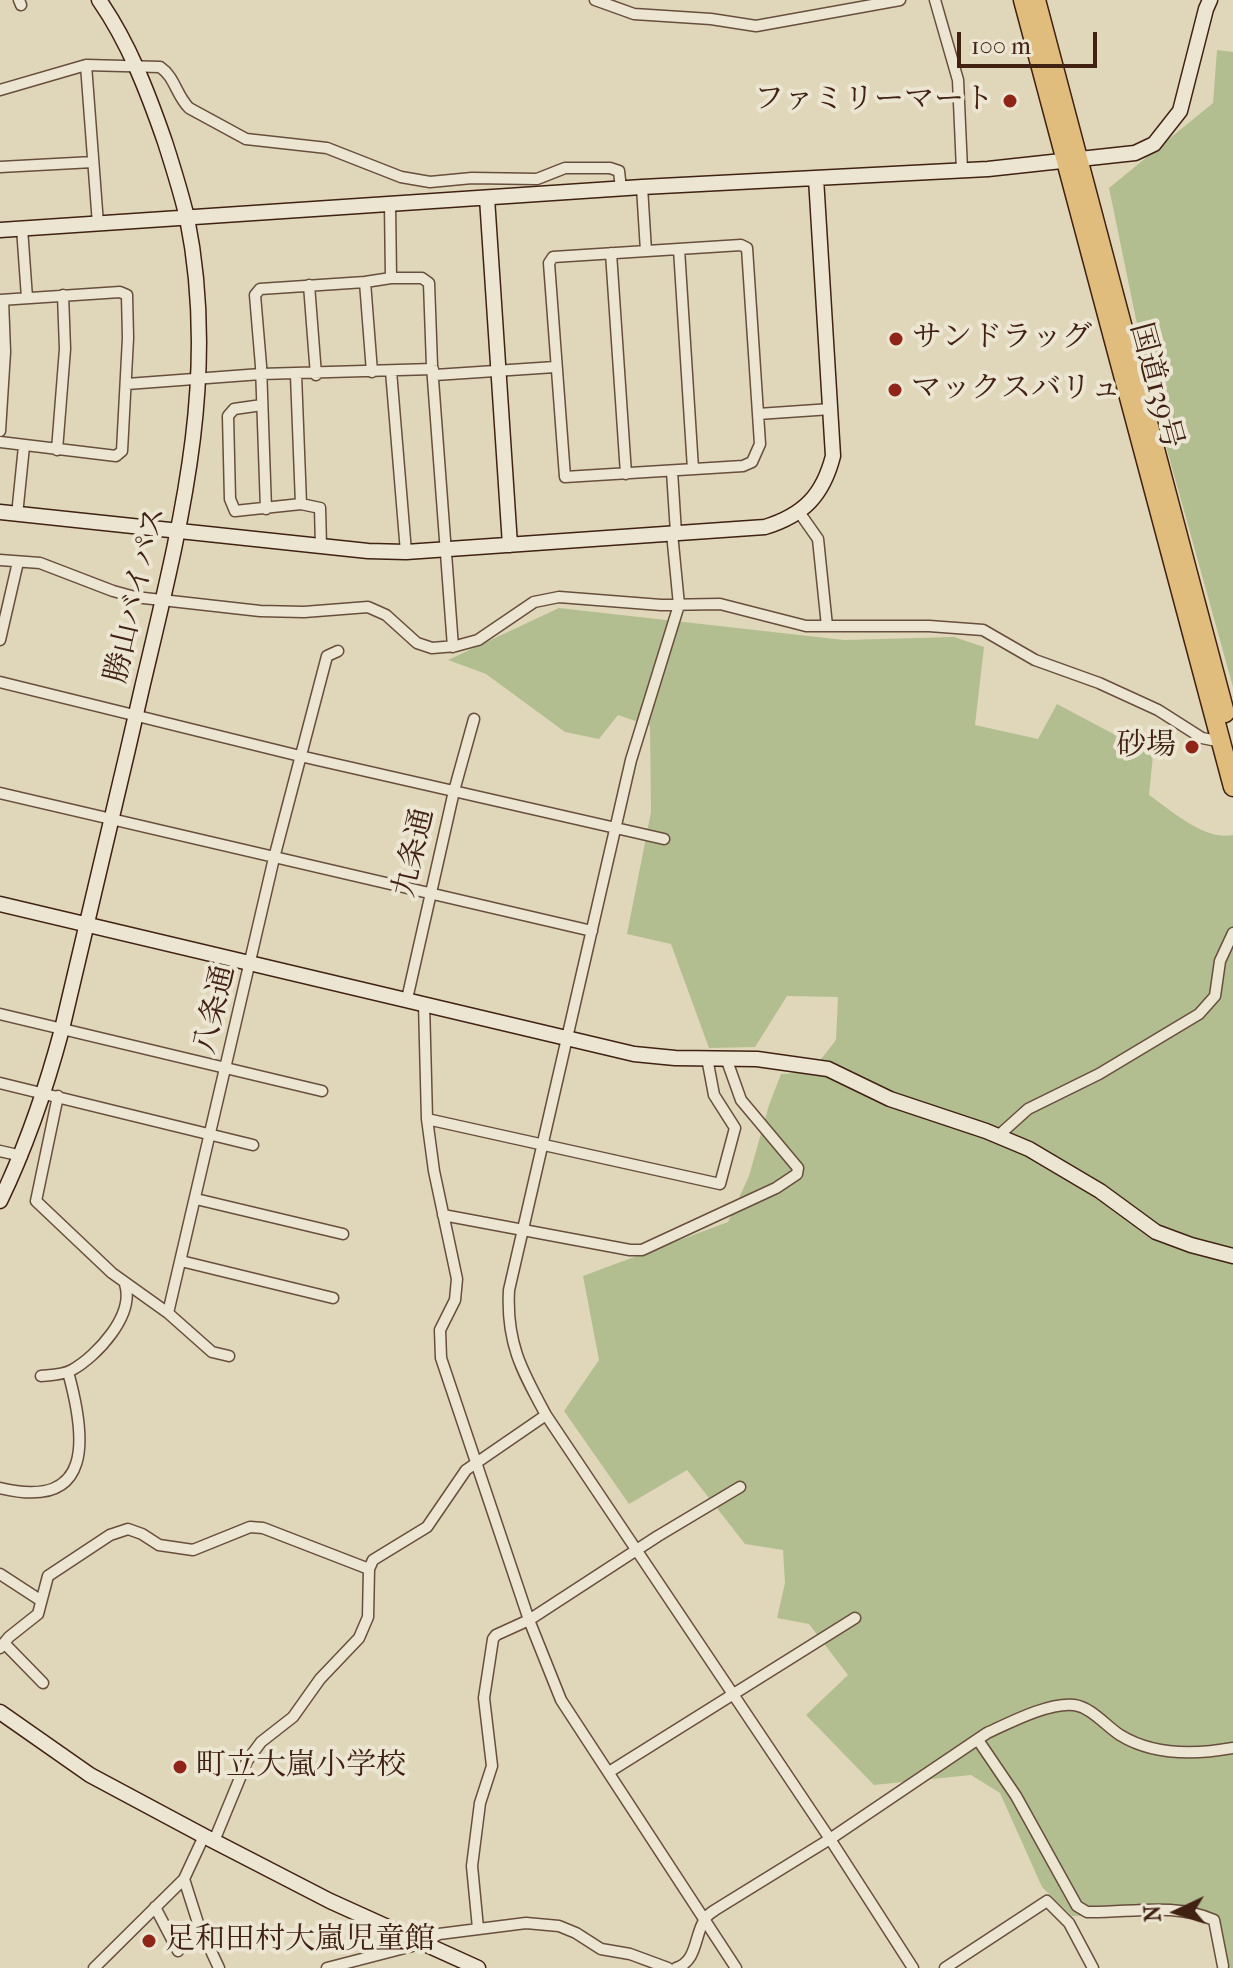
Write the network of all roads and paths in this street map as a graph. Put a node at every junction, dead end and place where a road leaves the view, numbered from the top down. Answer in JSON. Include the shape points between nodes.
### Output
{"nodes":[{"id":1,"x":99,"y":0,"type":"edge"},
{"id":2,"x":595,"y":0,"type":"edge"},
{"id":3,"x":900,"y":0,"type":"edge"},
{"id":4,"x":935,"y":0,"type":"edge"},
{"id":5,"x":1023,"y":0,"type":"edge"},
{"id":6,"x":1036,"y":0,"type":"edge"},
{"id":7,"x":1210,"y":0,"type":"edge"},
{"id":8,"x":86,"y":65,"type":"junction"},
{"id":9,"x":136,"y":66,"type":"junction"},
{"id":10,"x":0,"y":90,"type":"edge"},
{"id":11,"x":1072,"y":160,"type":"junction"},
{"id":12,"x":93,"y":162,"type":"junction"},
{"id":13,"x":0,"y":167,"type":"edge"},
{"id":14,"x":962,"y":170,"type":"junction"},
{"id":15,"x":816,"y":178,"type":"junction"},
{"id":16,"x":642,"y":187,"type":"junction"},
{"id":17,"x":621,"y":189,"type":"junction"},
{"id":18,"x":487,"y":198,"type":"junction"},
{"id":19,"x":390,"y":204,"type":"junction"},
{"id":20,"x":187,"y":217,"type":"junction"},
{"id":21,"x":98,"y":224,"type":"junction"},
{"id":22,"x":22,"y":228,"type":"junction"},
{"id":23,"x":0,"y":230,"type":"edge"},
{"id":24,"x":679,"y":249,"type":"junction"},
{"id":25,"x":646,"y":251,"type":"junction"},
{"id":26,"x":611,"y":253,"type":"junction"},
{"id":27,"x":391,"y":278,"type":"junction"},
{"id":28,"x":365,"y":282,"type":"junction"},
{"id":29,"x":309,"y":285,"type":"junction"},
{"id":30,"x":63,"y":295,"type":"junction"},
{"id":31,"x":27,"y":298,"type":"junction"},
{"id":32,"x":1,"y":300,"type":"edge"},
{"id":33,"x":3,"y":353,"type":"edge"},
{"id":34,"x":555,"y":367,"type":"junction"},
{"id":35,"x":391,"y":371,"type":"junction"},
{"id":36,"x":498,"y":371,"type":"junction"},
{"id":37,"x":372,"y":372,"type":"junction"},
{"id":38,"x":434,"y":372,"type":"junction"},
{"id":39,"x":261,"y":374,"type":"junction"},
{"id":40,"x":296,"y":375,"type":"junction"},
{"id":41,"x":316,"y":375,"type":"junction"},
{"id":42,"x":199,"y":379,"type":"junction"},
{"id":43,"x":127,"y":384,"type":"junction"},
{"id":44,"x":262,"y":405,"type":"junction"},
{"id":45,"x":831,"y":409,"type":"junction"},
{"id":46,"x":758,"y":414,"type":"junction"},
{"id":47,"x":0,"y":431,"type":"edge"},
{"id":48,"x":0,"y":442,"type":"edge"},
{"id":49,"x":24,"y":446,"type":"junction"},
{"id":50,"x":57,"y":450,"type":"junction"},
{"id":51,"x":693,"y":469,"type":"junction"},
{"id":52,"x":672,"y":471,"type":"junction"},
{"id":53,"x":626,"y":474,"type":"junction"},
{"id":54,"x":301,"y":504,"type":"junction"},
{"id":55,"x":266,"y":509,"type":"junction"},
{"id":56,"x":0,"y":512,"type":"edge"},
{"id":57,"x":799,"y":512,"type":"junction"},
{"id":58,"x":17,"y":515,"type":"junction"},
{"id":59,"x":179,"y":533,"type":"junction"},
{"id":60,"x":674,"y":533,"type":"junction"},
{"id":61,"x":510,"y":545,"type":"junction"},
{"id":62,"x":321,"y":546,"type":"junction"},
{"id":63,"x":447,"y":549,"type":"junction"},
{"id":64,"x":406,"y":552,"type":"junction"},
{"id":65,"x":0,"y":560,"type":"edge"},
{"id":66,"x":18,"y":562,"type":"junction"},
{"id":67,"x":163,"y":599,"type":"junction"},
{"id":68,"x":679,"y":605,"type":"junction"},
{"id":69,"x":827,"y":626,"type":"junction"},
{"id":70,"x":0,"y":640,"type":"edge"},
{"id":71,"x":453,"y":647,"type":"junction"},
{"id":72,"x":338,"y":651,"type":"dead end"},
{"id":73,"x":0,"y":682,"type":"edge"},
{"id":74,"x":136,"y":715,"type":"junction"},
{"id":75,"x":474,"y":719,"type":"dead end"},
{"id":76,"x":1229,"y":747,"type":"edge"},
{"id":77,"x":300,"y":756,"type":"junction"},
{"id":78,"x":1233,"y":787,"type":"edge"},
{"id":79,"x":454,"y":791,"type":"junction"},
{"id":80,"x":0,"y":793,"type":"edge"},
{"id":81,"x":111,"y":819,"type":"junction"},
{"id":82,"x":616,"y":827,"type":"junction"},
{"id":83,"x":664,"y":839,"type":"dead end"},
{"id":84,"x":274,"y":858,"type":"junction"},
{"id":85,"x":431,"y":893,"type":"junction"},
{"id":86,"x":0,"y":904,"type":"edge"},
{"id":87,"x":87,"y":924,"type":"junction"},
{"id":88,"x":592,"y":931,"type":"junction"},
{"id":89,"x":1233,"y":933,"type":"edge"},
{"id":90,"x":252,"y":963,"type":"junction"},
{"id":91,"x":407,"y":999,"type":"junction"},
{"id":92,"x":424,"y":1003,"type":"junction"},
{"id":93,"x":0,"y":1014,"type":"edge"},
{"id":94,"x":62,"y":1029,"type":"junction"},
{"id":95,"x":567,"y":1038,"type":"junction"},
{"id":96,"x":707,"y":1058,"type":"junction"},
{"id":97,"x":726,"y":1058,"type":"junction"},
{"id":98,"x":227,"y":1068,"type":"junction"},
{"id":99,"x":0,"y":1083,"type":"edge"},
{"id":100,"x":322,"y":1091,"type":"dead end"},
{"id":101,"x":51,"y":1095,"type":"junction"},
{"id":102,"x":427,"y":1119,"type":"junction"},
{"id":103,"x":211,"y":1136,"type":"junction"},
{"id":104,"x":998,"y":1136,"type":"junction"},
{"id":105,"x":542,"y":1143,"type":"junction"},
{"id":106,"x":253,"y":1145,"type":"dead end"},
{"id":107,"x":0,"y":1151,"type":"edge"},
{"id":108,"x":22,"y":1156,"type":"junction"},
{"id":109,"x":196,"y":1199,"type":"junction"},
{"id":110,"x":0,"y":1201,"type":"edge"},
{"id":111,"x":443,"y":1215,"type":"junction"},
{"id":112,"x":521,"y":1229,"type":"junction"},
{"id":113,"x":343,"y":1234,"type":"dead end"},
{"id":114,"x":1233,"y":1256,"type":"edge"},
{"id":115,"x":181,"y":1261,"type":"junction"},
{"id":116,"x":125,"y":1284,"type":"junction"},
{"id":117,"x":333,"y":1298,"type":"dead end"},
{"id":118,"x":168,"y":1313,"type":"junction"},
{"id":119,"x":229,"y":1356,"type":"dead end"},
{"id":120,"x":68,"y":1372,"type":"junction"},
{"id":121,"x":41,"y":1376,"type":"dead end"},
{"id":122,"x":546,"y":1415,"type":"junction"},
{"id":123,"x":477,"y":1463,"type":"junction"},
{"id":124,"x":740,"y":1487,"type":"dead end"},
{"id":125,"x":0,"y":1488,"type":"edge"},
{"id":126,"x":636,"y":1550,"type":"junction"},
{"id":127,"x":369,"y":1569,"type":"junction"},
{"id":128,"x":0,"y":1574,"type":"edge"},
{"id":129,"x":40,"y":1600,"type":"junction"},
{"id":130,"x":855,"y":1618,"type":"dead end"},
{"id":131,"x":529,"y":1620,"type":"junction"},
{"id":132,"x":2,"y":1645,"type":"edge"},
{"id":133,"x":43,"y":1683,"type":"dead end"},
{"id":134,"x":733,"y":1694,"type":"junction"},
{"id":135,"x":0,"y":1712,"type":"edge"},
{"id":136,"x":978,"y":1740,"type":"junction"},
{"id":137,"x":1233,"y":1748,"type":"edge"},
{"id":138,"x":609,"y":1772,"type":"junction"},
{"id":139,"x":209,"y":1839,"type":"junction"},
{"id":140,"x":830,"y":1839,"type":"junction"},
{"id":141,"x":184,"y":1879,"type":"junction"},
{"id":142,"x":155,"y":1907,"type":"junction"},
{"id":143,"x":705,"y":1919,"type":"junction"},
{"id":144,"x":478,"y":1928,"type":"junction"},
{"id":145,"x":420,"y":1944,"type":"junction"},
{"id":146,"x":178,"y":1951,"type":"dead end"},
{"id":147,"x":1225,"y":1967,"type":"edge"},
{"id":148,"x":94,"y":1968,"type":"edge"},
{"id":149,"x":219,"y":1968,"type":"edge"},
{"id":150,"x":327,"y":1968,"type":"edge"},
{"id":151,"x":478,"y":1968,"type":"edge"},
{"id":152,"x":668,"y":1968,"type":"edge"},
{"id":153,"x":676,"y":1968,"type":"edge"},
{"id":154,"x":736,"y":1968,"type":"edge"},
{"id":155,"x":913,"y":1968,"type":"edge"},
{"id":156,"x":945,"y":1968,"type":"edge"},
{"id":157,"x":1093,"y":1968,"type":"edge"}],
"edges":[{"from":1,"to":9,"type":"street","name":"勝山バイパス"},
{"from":2,"to":3,"type":"street","via":[[634,14],[756,26]]},
{"from":4,"to":14,"type":"street","via":[[958,80]]},
{"from":5,"to":11,"type":"highway","name":"国道139号"},
{"from":6,"to":11,"type":"highway","name":"国道139号"},
{"from":7,"to":11,"type":"street","via":[[1180,111],[1154,144],[1135,153]]},
{"from":8,"to":9,"type":"street"},
{"from":8,"to":10,"type":"street"},
{"from":8,"to":12,"type":"street"},
{"from":9,"to":17,"type":"street","via":[[160,67],[170,74],[189,108],[246,139],[327,148],[401,177],[430,182],[537,179],[565,168],[610,168],[619,171]]},
{"from":9,"to":20,"type":"street","name":"勝山バイパス"},
{"from":11,"to":14,"type":"street"},
{"from":11,"to":76,"type":"highway","name":"国道139号"},
{"from":12,"to":13,"type":"street"},
{"from":12,"to":21,"type":"street"},
{"from":14,"to":15,"type":"street"},
{"from":15,"to":16,"type":"street"},
{"from":15,"to":45,"type":"street"},
{"from":16,"to":17,"type":"street"},
{"from":16,"to":25,"type":"street"},
{"from":17,"to":18,"type":"street"},
{"from":18,"to":19,"type":"street"},
{"from":18,"to":36,"type":"street"},
{"from":19,"to":20,"type":"street"},
{"from":19,"to":27,"type":"street"},
{"from":20,"to":21,"type":"street"},
{"from":20,"to":42,"type":"street","name":"勝山バイパス","via":[[199,319]]},
{"from":21,"to":22,"type":"street"},
{"from":22,"to":23,"type":"street"},
{"from":22,"to":31,"type":"street"},
{"from":24,"to":25,"type":"street"},
{"from":24,"to":46,"type":"street","via":[[747,248]]},
{"from":24,"to":51,"type":"street"},
{"from":25,"to":26,"type":"street"},
{"from":26,"to":34,"type":"street","via":[[553,257],[549,263]]},
{"from":26,"to":53,"type":"street"},
{"from":27,"to":28,"type":"street"},
{"from":27,"to":38,"type":"street","via":[[422,278],[429,283]]},
{"from":28,"to":29,"type":"street"},
{"from":28,"to":37,"type":"street"},
{"from":29,"to":39,"type":"street","via":[[260,289],[255,295]]},
{"from":29,"to":41,"type":"street"},
{"from":30,"to":31,"type":"street"},
{"from":30,"to":43,"type":"street","via":[[127,295]]},
{"from":30,"to":50,"type":"street","via":[[65,349]]},
{"from":31,"to":32,"type":"street"},
{"from":32,"to":33,"type":"street"},
{"from":33,"to":47,"type":"street"},
{"from":34,"to":36,"type":"street"},
{"from":34,"to":53,"type":"street","via":[[565,477]]},
{"from":35,"to":37,"type":"street"},
{"from":35,"to":38,"type":"street"},
{"from":35,"to":64,"type":"street"},
{"from":36,"to":38,"type":"street"},
{"from":36,"to":61,"type":"street"},
{"from":37,"to":41,"type":"street"},
{"from":38,"to":63,"type":"street"},
{"from":39,"to":40,"type":"street"},
{"from":39,"to":42,"type":"street"},
{"from":39,"to":44,"type":"street"},
{"from":40,"to":41,"type":"street"},
{"from":40,"to":54,"type":"street"},
{"from":42,"to":43,"type":"street"},
{"from":42,"to":59,"type":"street","name":"勝山バイパス"},
{"from":43,"to":50,"type":"street","via":[[122,451],[116,456]]},
{"from":44,"to":55,"type":"street"},
{"from":44,"to":55,"type":"street","via":[[234,409],[228,416],[230,499],[235,511]]},
{"from":45,"to":46,"type":"street"},
{"from":45,"to":57,"type":"street","via":[[833,456],[827,479]]},
{"from":46,"to":51,"type":"street","via":[[760,444],[752,462]]},
{"from":48,"to":49,"type":"street"},
{"from":49,"to":50,"type":"street"},
{"from":49,"to":58,"type":"street"},
{"from":51,"to":52,"type":"street"},
{"from":52,"to":53,"type":"street"},
{"from":52,"to":60,"type":"street"},
{"from":54,"to":55,"type":"street"},
{"from":54,"to":62,"type":"street","via":[[320,508]]},
{"from":56,"to":58,"type":"street"},
{"from":57,"to":60,"type":"street","via":[[765,527]]},
{"from":57,"to":69,"type":"street","via":[[818,539]]},
{"from":58,"to":59,"type":"street"},
{"from":59,"to":62,"type":"street"},
{"from":59,"to":67,"type":"street","name":"勝山バイパス"},
{"from":60,"to":61,"type":"street"},
{"from":60,"to":68,"type":"street"},
{"from":61,"to":63,"type":"street"},
{"from":62,"to":64,"type":"street"},
{"from":63,"to":64,"type":"street"},
{"from":63,"to":71,"type":"street"},
{"from":65,"to":66,"type":"street"},
{"from":66,"to":67,"type":"street","via":[[40,563],[113,591]]},
{"from":66,"to":70,"type":"street"},
{"from":67,"to":71,"type":"street","via":[[260,611],[368,607],[386,615],[417,643]]},
{"from":67,"to":74,"type":"street","name":"勝山バイパス"},
{"from":68,"to":69,"type":"street","via":[[720,604],[806,626]]},
{"from":68,"to":71,"type":"street","via":[[559,597],[534,602],[478,640]]},
{"from":68,"to":82,"type":"street"},
{"from":69,"to":76,"type":"street","via":[[983,630],[1035,660],[1099,683]]},
{"from":72,"to":77,"type":"street","name":"八条通","via":[[327,656]]},
{"from":73,"to":74,"type":"street"},
{"from":74,"to":77,"type":"street"},
{"from":74,"to":81,"type":"street","name":"勝山バイパス"},
{"from":75,"to":79,"type":"street","name":"九条通"},
{"from":76,"to":78,"type":"highway","name":"国道139号"},
{"from":77,"to":79,"type":"street"},
{"from":77,"to":84,"type":"street","name":"八条通"},
{"from":79,"to":82,"type":"street"},
{"from":79,"to":85,"type":"street","name":"九条通"},
{"from":80,"to":81,"type":"street"},
{"from":81,"to":84,"type":"street"},
{"from":81,"to":87,"type":"street","name":"勝山バイパス"},
{"from":82,"to":83,"type":"street"},
{"from":82,"to":88,"type":"street"},
{"from":84,"to":85,"type":"street"},
{"from":84,"to":90,"type":"street","name":"八条通"},
{"from":85,"to":88,"type":"street"},
{"from":85,"to":91,"type":"street","name":"九条通"},
{"from":86,"to":87,"type":"street"},
{"from":87,"to":90,"type":"street"},
{"from":87,"to":94,"type":"street","name":"勝山バイパス"},
{"from":88,"to":95,"type":"street"},
{"from":89,"to":104,"type":"street","via":[[1220,961],[1215,996],[1199,1014],[1028,1109]]},
{"from":90,"to":91,"type":"street"},
{"from":90,"to":98,"type":"street","name":"八条通"},
{"from":91,"to":92,"type":"street"},
{"from":92,"to":95,"type":"street"},
{"from":92,"to":102,"type":"street"},
{"from":93,"to":94,"type":"street"},
{"from":94,"to":98,"type":"street"},
{"from":94,"to":101,"type":"street","name":"勝山バイパス"},
{"from":95,"to":96,"type":"street","via":[[634,1054]]},
{"from":95,"to":105,"type":"street"},
{"from":96,"to":97,"type":"street"},
{"from":96,"to":105,"type":"street","via":[[714,1095],[735,1128],[720,1184]]},
{"from":97,"to":104,"type":"street","via":[[828,1069],[890,1099]]},
{"from":97,"to":112,"type":"street","via":[[741,1100],[795,1163],[797,1174],[642,1250]]},
{"from":98,"to":100,"type":"street"},
{"from":98,"to":103,"type":"street","name":"八条通"},
{"from":99,"to":101,"type":"street"},
{"from":101,"to":103,"type":"street"},
{"from":101,"to":108,"type":"street","name":"勝山バイパス"},
{"from":101,"to":116,"type":"street","via":[[36,1201]]},
{"from":102,"to":105,"type":"street"},
{"from":102,"to":111,"type":"street"},
{"from":103,"to":106,"type":"street"},
{"from":103,"to":109,"type":"street","name":"八条通"},
{"from":104,"to":114,"type":"street","via":[[1100,1191],[1156,1232]]},
{"from":105,"to":112,"type":"street"},
{"from":107,"to":108,"type":"street"},
{"from":108,"to":110,"type":"street","name":"勝山バイパス"},
{"from":109,"to":113,"type":"street"},
{"from":109,"to":115,"type":"street","name":"八条通"},
{"from":111,"to":112,"type":"street"},
{"from":111,"to":123,"type":"street","via":[[457,1279],[455,1300],[440,1330],[441,1358]]},
{"from":112,"to":122,"type":"street","via":[[508,1317],[520,1367]]},
{"from":115,"to":117,"type":"street"},
{"from":115,"to":118,"type":"street","name":"八条通"},
{"from":116,"to":118,"type":"street"},
{"from":116,"to":120,"type":"street","via":[[119,1322],[93,1356]]},
{"from":118,"to":119,"type":"street","via":[[212,1352]]},
{"from":120,"to":121,"type":"street"},
{"from":120,"to":125,"type":"street","via":[[80,1415],[75,1468],[63,1485],[41,1493]]},
{"from":122,"to":123,"type":"street"},
{"from":122,"to":126,"type":"street"},
{"from":123,"to":127,"type":"street","via":[[466,1470],[434,1520],[373,1560]]},
{"from":123,"to":131,"type":"street"},
{"from":124,"to":126,"type":"street"},
{"from":126,"to":131,"type":"street"},
{"from":126,"to":134,"type":"street"},
{"from":127,"to":129,"type":"street","via":[[263,1528],[250,1527],[193,1550],[159,1545],[128,1529],[48,1576]]},
{"from":127,"to":139,"type":"street","via":[[368,1617],[359,1638],[293,1717],[261,1742]]},
{"from":128,"to":129,"type":"street"},
{"from":129,"to":132,"type":"street","via":[[38,1614]]},
{"from":130,"to":134,"type":"street"},
{"from":131,"to":138,"type":"street","via":[[561,1700]]},
{"from":131,"to":144,"type":"street","via":[[493,1639],[484,1698],[492,1766],[480,1803],[472,1866]]},
{"from":132,"to":133,"type":"street"},
{"from":134,"to":138,"type":"street"},
{"from":134,"to":140,"type":"street"},
{"from":135,"to":139,"type":"street","via":[[90,1775]]},
{"from":136,"to":137,"type":"street","via":[[1011,1722],[1056,1706],[1076,1705],[1147,1748],[1208,1753]]},
{"from":136,"to":140,"type":"street"},
{"from":136,"to":147,"type":"street","via":[[1077,1906],[1087,1912],[1161,1909],[1214,1920]]},
{"from":138,"to":143,"type":"street"},
{"from":139,"to":141,"type":"street"},
{"from":139,"to":145,"type":"street"},
{"from":140,"to":143,"type":"street"},
{"from":140,"to":155,"type":"street"},
{"from":141,"to":142,"type":"street"},
{"from":141,"to":149,"type":"street"},
{"from":142,"to":146,"type":"street"},
{"from":142,"to":148,"type":"street"},
{"from":143,"to":153,"type":"street","via":[[694,1950]]},
{"from":143,"to":154,"type":"street"},
{"from":144,"to":145,"type":"street","via":[[439,1934]]},
{"from":144,"to":152,"type":"street","via":[[559,1926],[601,1949]]},
{"from":145,"to":150,"type":"street"},
{"from":145,"to":151,"type":"street"},
{"from":156,"to":157,"type":"street","via":[[1047,1901],[1069,1923]]}]}
